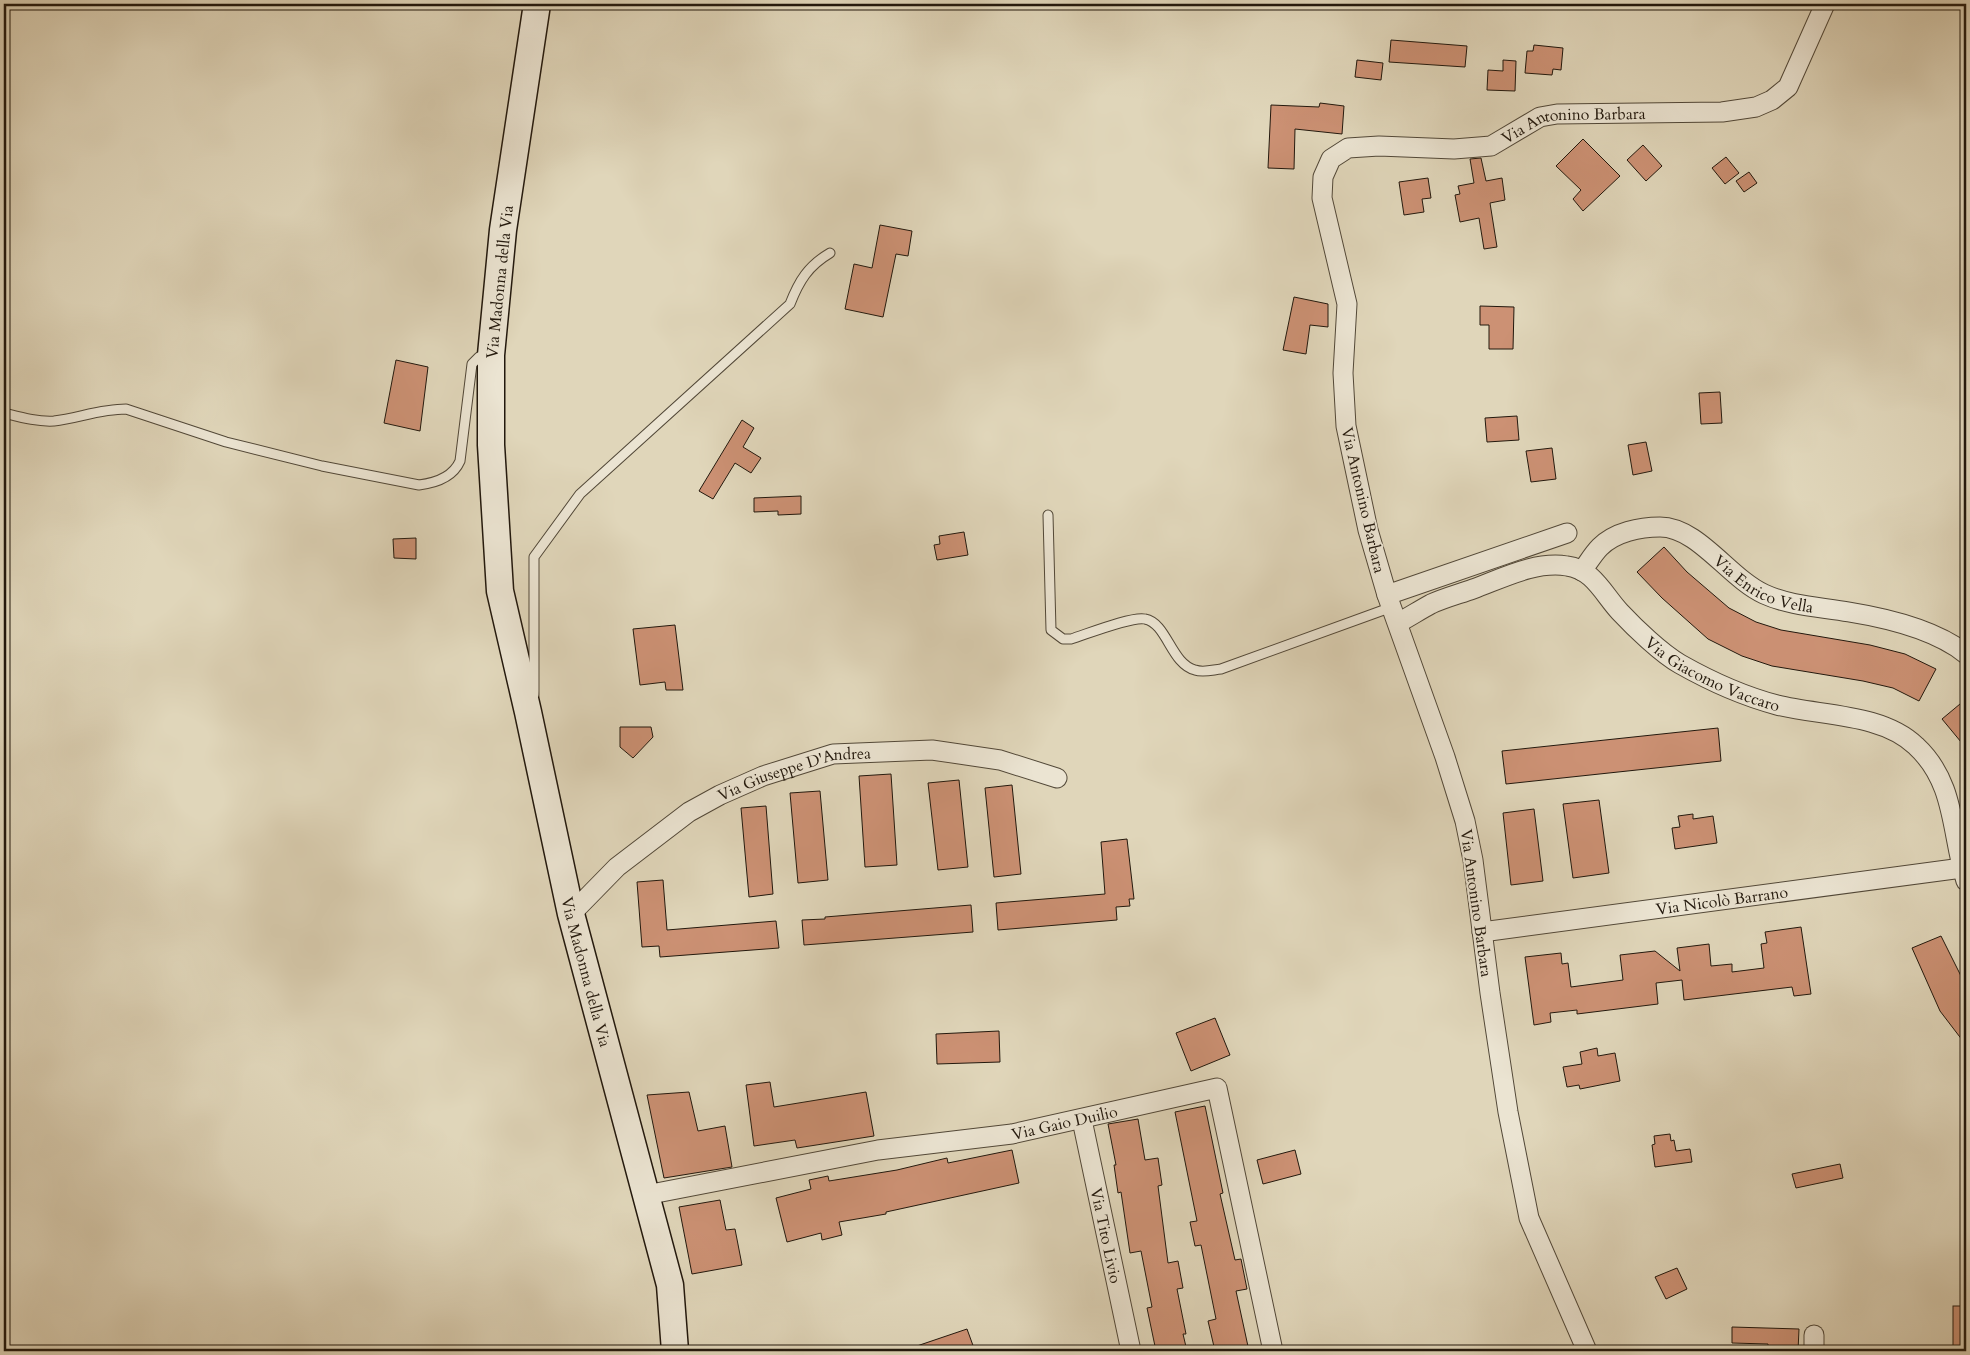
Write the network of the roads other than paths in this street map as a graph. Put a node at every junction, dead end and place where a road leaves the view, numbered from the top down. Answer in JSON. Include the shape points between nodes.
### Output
{"nodes":[{"id":1,"x":537,"y":4,"type":"edge"},
{"id":2,"x":1825,"y":4,"type":"edge"},
{"id":3,"x":830,"y":253,"type":"dead end"},
{"id":4,"x":491,"y":355,"type":"junction"},
{"id":5,"x":4,"y":413,"type":"edge"},
{"id":6,"x":1048,"y":516,"type":"dead end"},
{"id":7,"x":1567,"y":533,"type":"dead end"},
{"id":8,"x":1582,"y":571,"type":"junction"},
{"id":9,"x":1392,"y":609,"type":"junction"},
{"id":10,"x":1966,"y":654,"type":"edge"},
{"id":11,"x":528,"y":712,"type":"junction"},
{"id":12,"x":1057,"y":778,"type":"dead end"},
{"id":13,"x":1964,"y":875,"type":"edge"},
{"id":14,"x":571,"y":914,"type":"junction"},
{"id":15,"x":1482,"y":932,"type":"junction"},
{"id":16,"x":1082,"y":1120,"type":"junction"},
{"id":17,"x":646,"y":1195,"type":"junction"},
{"id":18,"x":675,"y":1351,"type":"edge"},
{"id":19,"x":1131,"y":1351,"type":"edge"},
{"id":20,"x":1273,"y":1351,"type":"edge"},
{"id":21,"x":1587,"y":1351,"type":"edge"}],
"edges":[{"from":1,"to":4,"type":"street","name":"Via Madonna della Via","via":[[503,230]]},
{"from":2,"to":9,"type":"street","name":"Via Antonino Barbara","via":[[1788,87],[1772,100],[1756,107],[1722,112],[1557,114],[1540,117],[1491,146],[1348,148],[1331,159],[1322,177],[1322,198],[1347,304],[1343,373],[1346,426],[1368,530]]},
{"from":3,"to":11,"type":"lane","via":[[815,262],[797,286],[790,304],[580,494],[534,557],[535,692]]},
{"from":4,"to":5,"type":"lane","via":[[479,357],[472,364],[460,461],[456,469],[433,484],[419,485],[322,466],[226,442],[126,409],[110,409],[52,421]]},
{"from":4,"to":11,"type":"street","name":"Via Madonna della Via","via":[[491,445],[500,591]]},
{"from":6,"to":9,"type":"lane","via":[[1051,630],[1063,639],[1144,619],[1158,629],[1184,665],[1205,672]]},
{"from":7,"to":9,"type":"street"},
{"from":8,"to":9,"type":"street","name":"Via Giacomo Vaccaro","via":[[1569,566],[1546,565],[1431,604]]},
{"from":8,"to":10,"type":"street","name":"Via Enrico Vella","via":[[1601,546],[1614,536],[1662,527],[1687,533],[1742,580],[1764,594],[1796,604],[1890,621],[1927,633]]},
{"from":8,"to":13,"type":"street","name":"Via Giacomo Vaccaro","via":[[1596,582],[1630,622],[1678,663],[1746,696],[1880,725],[1915,744],[1927,756],[1947,793]]},
{"from":9,"to":15,"type":"street","name":"Via Antonino Barbara","via":[[1465,821]]},
{"from":11,"to":14,"type":"street","name":"Via Madonna della Via"},
{"from":12,"to":14,"type":"street","name":"Via Giuseppe D'Andrea","via":[[1000,760],[932,750],[833,754],[763,776],[688,812],[617,867]]},
{"from":13,"to":15,"type":"street","name":"Via Nicolò Barrano"},
{"from":14,"to":17,"type":"street","name":"Via Madonna della Via"},
{"from":15,"to":21,"type":"street","name":"Via Antonino Barbara","via":[[1508,1112],[1529,1218]]},
{"from":16,"to":17,"type":"street","name":"Via Gaio Duilio","via":[[1012,1134],[878,1150]]},
{"from":16,"to":19,"type":"street","name":"Via Tito Livio"},
{"from":16,"to":20,"type":"street","name":"Via Gaio Duilio","via":[[1217,1088]]},
{"from":17,"to":18,"type":"street","name":"Via Madonna della Via","via":[[670,1285]]}]}
